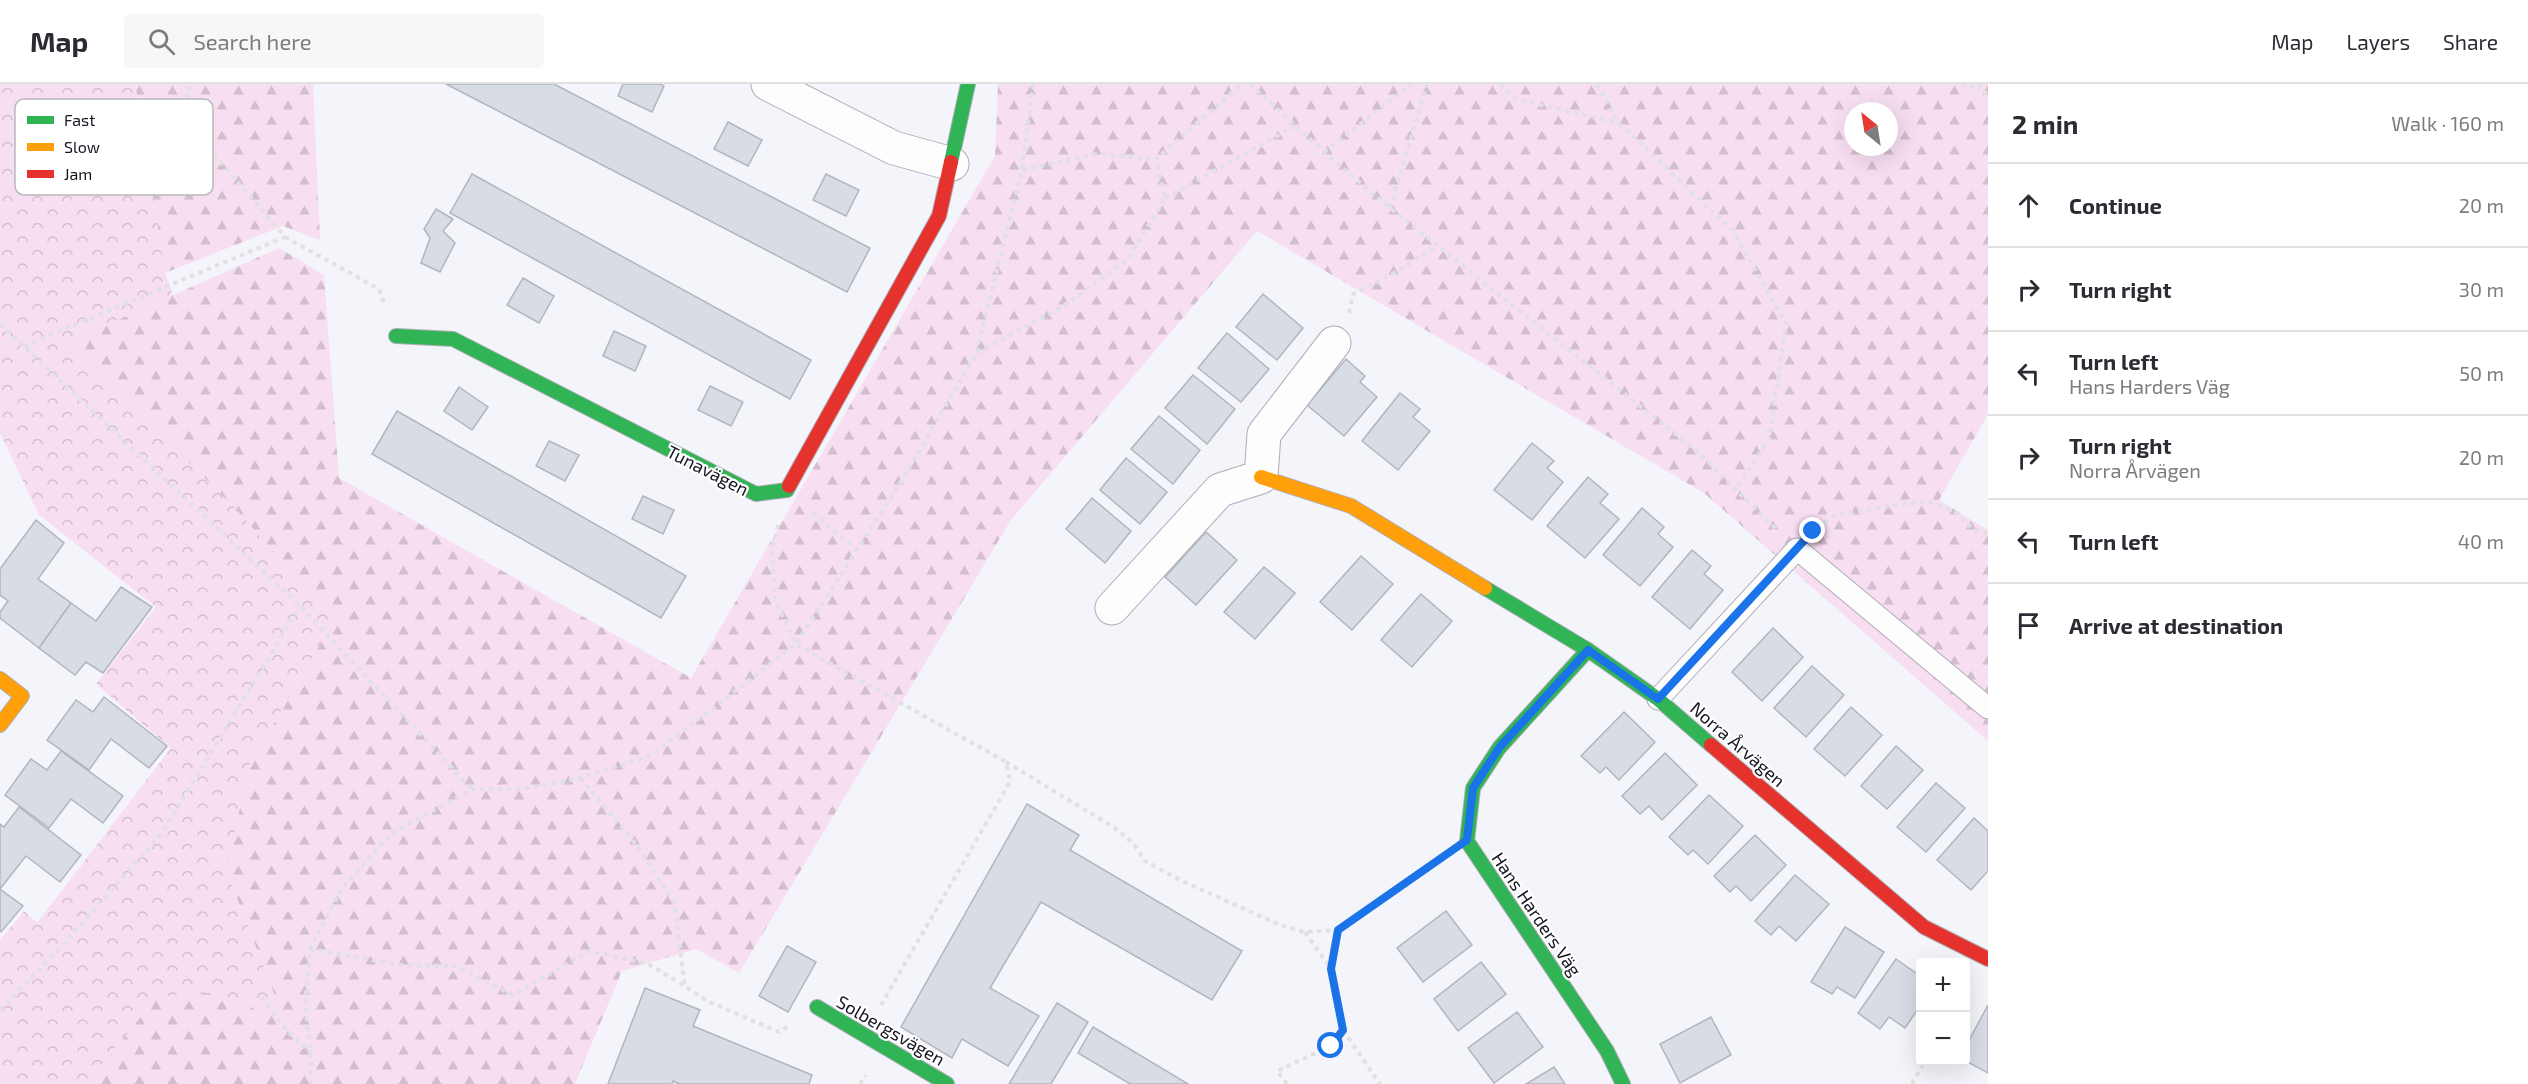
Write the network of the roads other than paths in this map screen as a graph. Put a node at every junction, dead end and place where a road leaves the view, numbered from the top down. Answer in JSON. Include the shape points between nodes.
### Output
{"nodes":[{"id":1,"x":768,"y":84,"type":"edge"},
{"id":2,"x":968,"y":84,"type":"edge"},
{"id":3,"x":951,"y":164,"type":"junction"},
{"id":4,"x":396,"y":336,"type":"road end"},
{"id":5,"x":1334,"y":343,"type":"road end"},
{"id":6,"x":1262,"y":477,"type":"junction"},
{"id":7,"x":1112,"y":608,"type":"dead end"},
{"id":8,"x":1588,"y":650,"type":"junction"},
{"id":9,"x":0,"y":679,"type":"edge"},
{"id":10,"x":1658,"y":699,"type":"junction"},
{"id":11,"x":1988,"y":708,"type":"edge"},
{"id":12,"x":0,"y":725,"type":"edge"},
{"id":13,"x":1988,"y":959,"type":"edge"},
{"id":14,"x":817,"y":1008,"type":"road end"},
{"id":15,"x":947,"y":1084,"type":"edge"},
{"id":16,"x":1623,"y":1084,"type":"edge"}],
"edges":[{"from":1,"to":3,"type":"street","via":[[894,148]]},
{"from":2,"to":3,"type":"street"},
{"from":3,"to":4,"type":"street","name":"Tunavägen","via":[[939,216],[787,490],[756,494],[453,339]]},
{"from":5,"to":6,"type":"street","via":[[1264,434]]},
{"from":6,"to":7,"type":"street","via":[[1220,490]]},
{"from":6,"to":8,"type":"street","name":"Norra Årvägen","via":[[1351,506]]},
{"from":8,"to":10,"type":"street","name":"Norra Årvägen"},
{"from":8,"to":16,"type":"street","name":"Hans Harders Väg","via":[[1499,748],[1473,788],[1467,840],[1607,1051]]},
{"from":9,"to":12,"type":"street","via":[[22,696]]},
{"from":10,"to":11,"type":"lane","via":[[1797,549]]},
{"from":10,"to":13,"type":"street","name":"Norra Årvägen","via":[[1924,927]]},
{"from":14,"to":15,"type":"street","name":"Solbergsvägen"}]}
